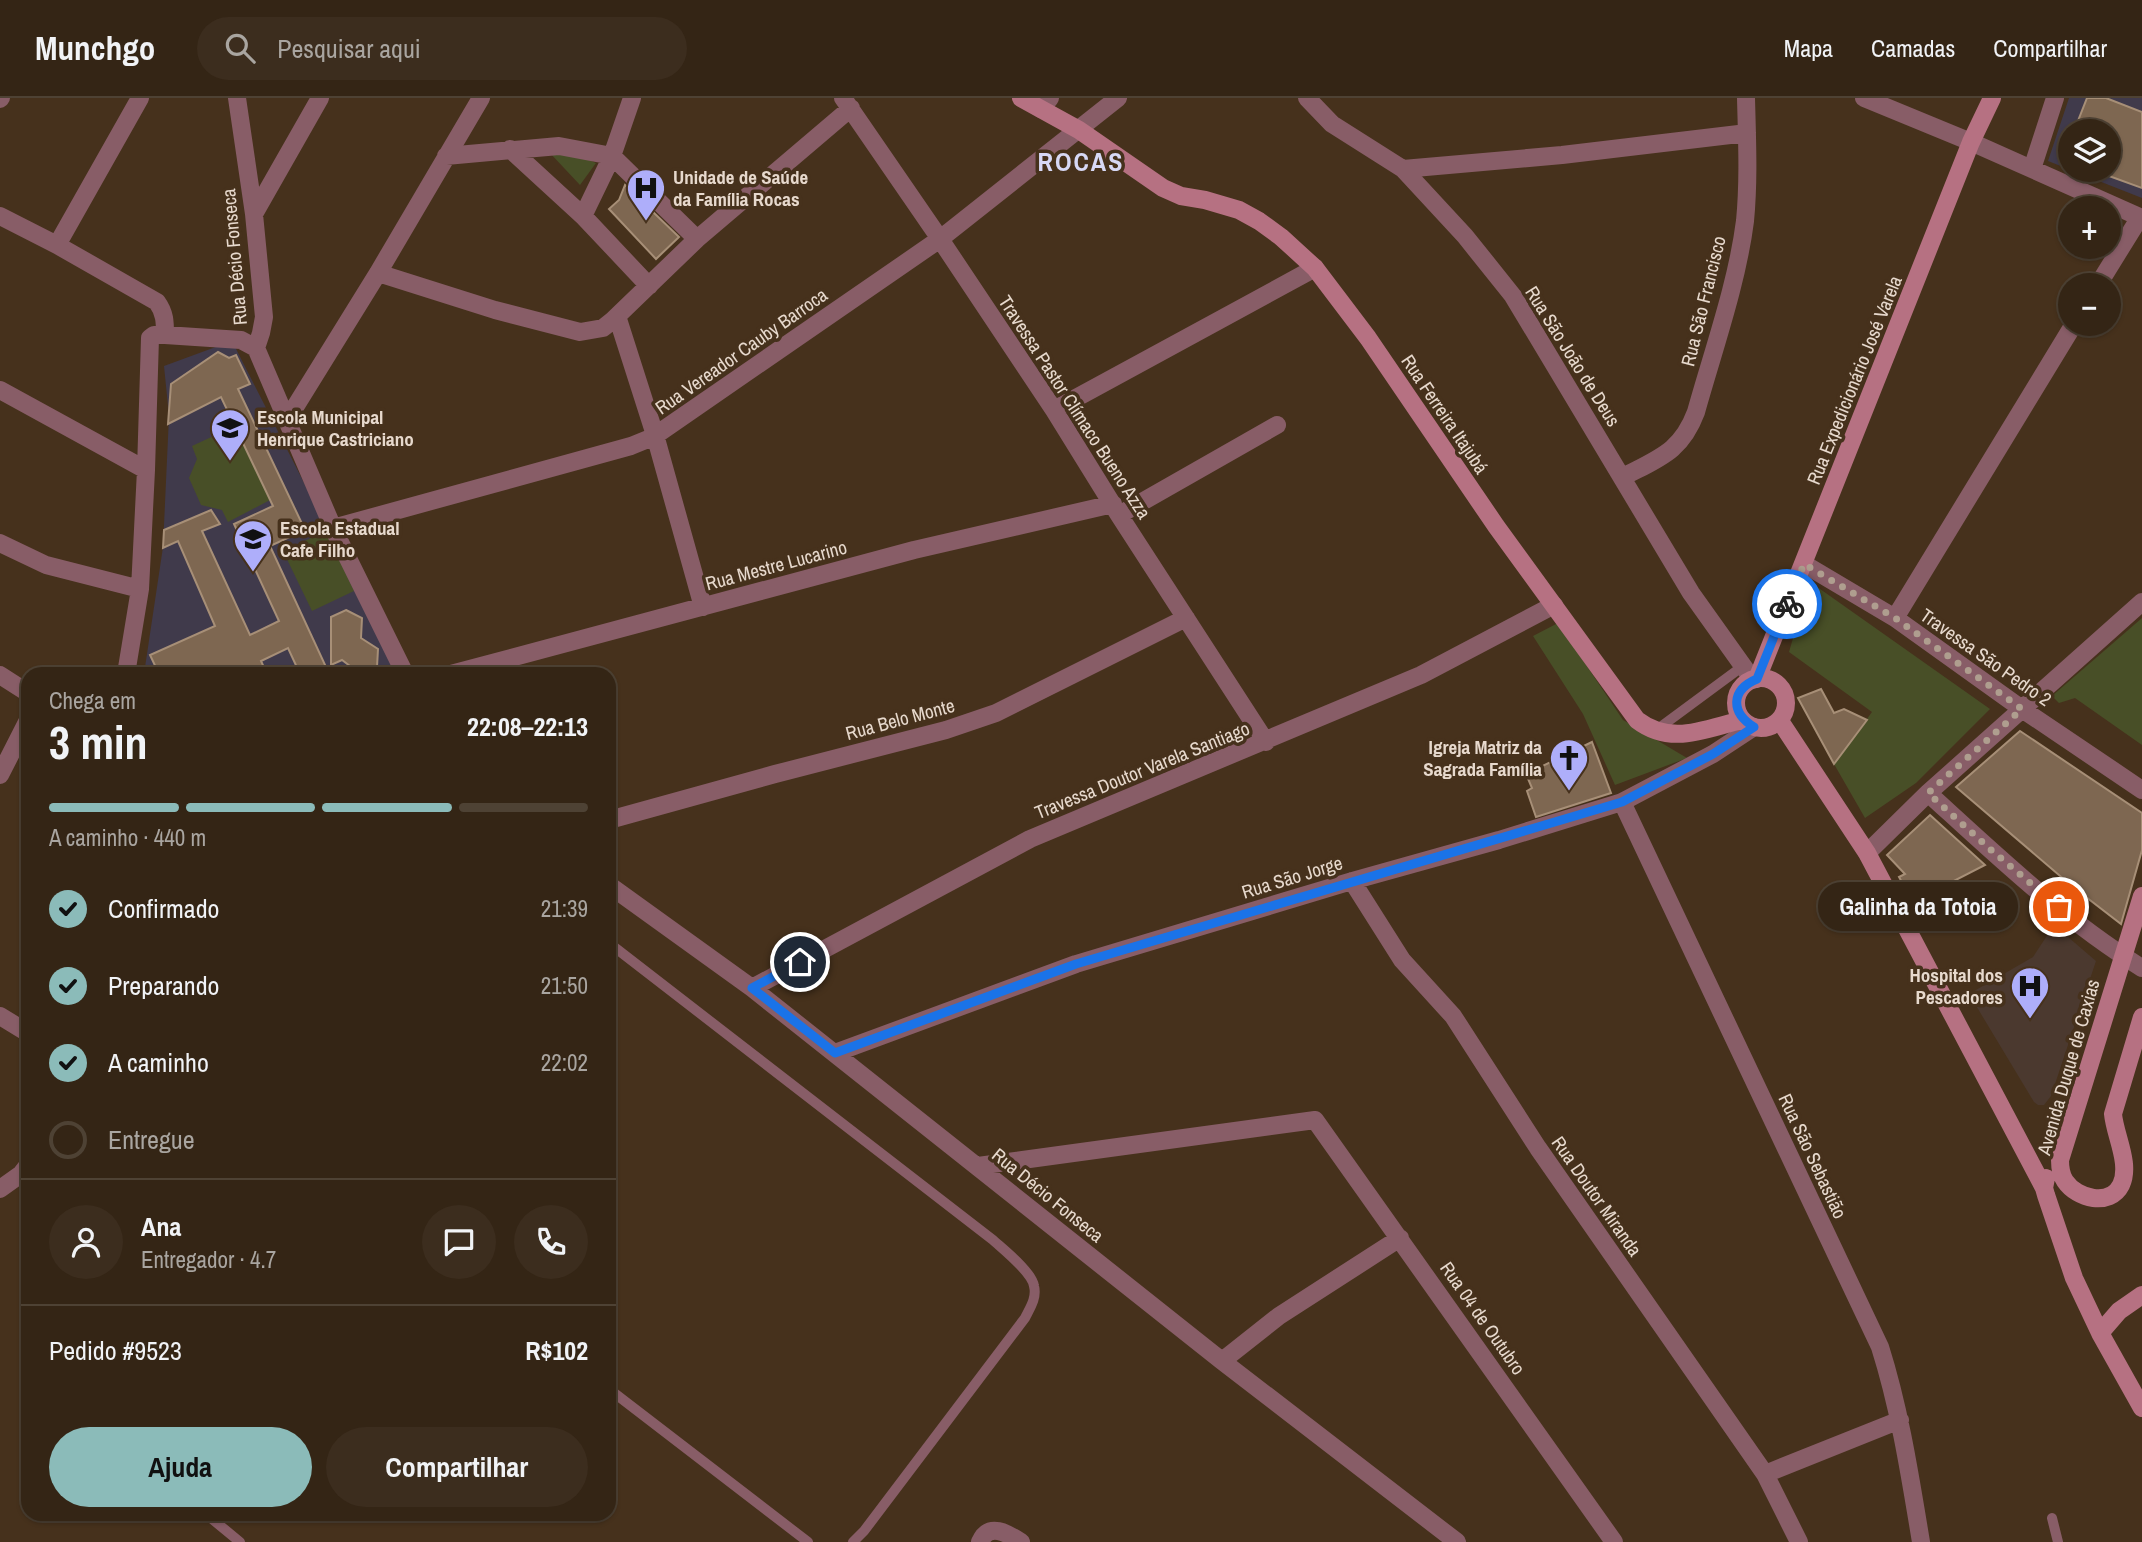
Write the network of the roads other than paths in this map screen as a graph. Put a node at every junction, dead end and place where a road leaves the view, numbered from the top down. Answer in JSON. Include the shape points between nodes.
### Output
{"nodes":[{"id":1,"x":140,"y":98,"type":"edge"},
{"id":2,"x":237,"y":98,"type":"edge"},
{"id":3,"x":320,"y":98,"type":"edge"},
{"id":4,"x":481,"y":98,"type":"edge"},
{"id":5,"x":632,"y":98,"type":"edge"},
{"id":6,"x":1021,"y":98,"type":"edge"},
{"id":7,"x":1118,"y":98,"type":"edge"},
{"id":8,"x":1307,"y":98,"type":"edge"},
{"id":9,"x":1746,"y":98,"type":"edge"},
{"id":10,"x":1864,"y":98,"type":"edge"},
{"id":11,"x":1992,"y":98,"type":"edge"},
{"id":12,"x":2055,"y":98,"type":"edge"},
{"id":13,"x":847,"y":103,"type":"edge"},
{"id":14,"x":1045,"y":103,"type":"edge"},
{"id":15,"x":1079,"y":130,"type":"junction"},
{"id":16,"x":1747,"y":133,"type":"junction"},
{"id":17,"x":1971,"y":142,"type":"junction"},
{"id":18,"x":510,"y":149,"type":"junction"},
{"id":19,"x":446,"y":156,"type":"junction"},
{"id":20,"x":612,"y":156,"type":"junction"},
{"id":21,"x":1403,"y":169,"type":"junction"},
{"id":22,"x":2032,"y":169,"type":"junction"},
{"id":23,"x":254,"y":214,"type":"junction"},
{"id":24,"x":0,"y":216,"type":"edge"},
{"id":25,"x":583,"y":216,"type":"junction"},
{"id":26,"x":2141,"y":217,"type":"edge"},
{"id":27,"x":697,"y":239,"type":"junction"},
{"id":28,"x":940,"y":239,"type":"junction"},
{"id":29,"x":57,"y":245,"type":"junction"},
{"id":30,"x":1315,"y":268,"type":"junction"},
{"id":31,"x":378,"y":273,"type":"junction"},
{"id":32,"x":2106,"y":273,"type":"edge"},
{"id":33,"x":649,"y":286,"type":"junction"},
{"id":34,"x":615,"y":318,"type":"junction"},
{"id":35,"x":2067,"y":336,"type":"edge"},
{"id":36,"x":157,"y":338,"type":"junction"},
{"id":37,"x":256,"y":348,"type":"junction"},
{"id":38,"x":0,"y":390,"type":"edge"},
{"id":39,"x":1054,"y":410,"type":"junction"},
{"id":40,"x":287,"y":419,"type":"junction"},
{"id":41,"x":1277,"y":425,"type":"dead end"},
{"id":42,"x":655,"y":435,"type":"junction"},
{"id":43,"x":146,"y":470,"type":"junction"},
{"id":44,"x":1623,"y":477,"type":"junction"},
{"id":45,"x":1116,"y":510,"type":"junction"},
{"id":46,"x":333,"y":528,"type":"junction"},
{"id":47,"x":0,"y":543,"type":"edge"},
{"id":48,"x":1804,"y":564,"type":"junction"},
{"id":49,"x":140,"y":589,"type":"junction"},
{"id":50,"x":2142,"y":602,"type":"edge"},
{"id":51,"x":1554,"y":605,"type":"junction"},
{"id":52,"x":703,"y":607,"type":"junction"},
{"id":53,"x":1186,"y":618,"type":"junction"},
{"id":54,"x":1895,"y":618,"type":"junction"},
{"id":55,"x":127,"y":667,"type":"edge"},
{"id":56,"x":402,"y":667,"type":"edge"},
{"id":57,"x":477,"y":667,"type":"edge"},
{"id":58,"x":0,"y":675,"type":"edge"},
{"id":59,"x":1751,"y":675,"type":"junction"},
{"id":60,"x":21,"y":688,"type":"edge"},
{"id":61,"x":2022,"y":709,"type":"junction"},
{"id":62,"x":1780,"y":720,"type":"junction"},
{"id":63,"x":1748,"y":724,"type":"junction"},
{"id":64,"x":1655,"y":731,"type":"junction"},
{"id":65,"x":21,"y":734,"type":"edge"},
{"id":66,"x":1266,"y":742,"type":"junction"},
{"id":67,"x":0,"y":775,"type":"edge"},
{"id":68,"x":2142,"y":790,"type":"edge"},
{"id":69,"x":1928,"y":793,"type":"junction"},
{"id":70,"x":1622,"y":802,"type":"junction"},
{"id":71,"x":616,"y":818,"type":"edge"},
{"id":72,"x":1867,"y":853,"type":"junction"},
{"id":73,"x":1352,"y":881,"type":"junction"},
{"id":74,"x":616,"y":890,"type":"edge"},
{"id":75,"x":2142,"y":896,"type":"edge"},
{"id":76,"x":616,"y":948,"type":"edge"},
{"id":77,"x":2123,"y":957,"type":"junction"},
{"id":78,"x":2142,"y":968,"type":"edge"},
{"id":79,"x":752,"y":988,"type":"junction"},
{"id":80,"x":0,"y":1016,"type":"edge"},
{"id":81,"x":2142,"y":1017,"type":"edge"},
{"id":82,"x":21,"y":1029,"type":"edge"},
{"id":83,"x":835,"y":1053,"type":"junction"},
{"id":84,"x":2060,"y":1160,"type":"junction"},
{"id":85,"x":978,"y":1166,"type":"junction"},
{"id":86,"x":21,"y":1174,"type":"edge"},
{"id":87,"x":2044,"y":1188,"type":"junction"},
{"id":88,"x":0,"y":1189,"type":"edge"},
{"id":89,"x":1400,"y":1238,"type":"junction"},
{"id":90,"x":2142,"y":1295,"type":"edge"},
{"id":91,"x":2100,"y":1333,"type":"junction"},
{"id":92,"x":1222,"y":1361,"type":"junction"},
{"id":93,"x":616,"y":1394,"type":"edge"},
{"id":94,"x":2142,"y":1408,"type":"edge"},
{"id":95,"x":1900,"y":1420,"type":"junction"},
{"id":96,"x":1765,"y":1474,"type":"junction"},
{"id":97,"x":2052,"y":1518,"type":"dead end"},
{"id":98,"x":214,"y":1521,"type":"edge"},
{"id":99,"x":1014,"y":1537,"type":"edge"},
{"id":100,"x":240,"y":1542,"type":"edge"},
{"id":101,"x":808,"y":1542,"type":"edge"},
{"id":102,"x":853,"y":1542,"type":"edge"},
{"id":103,"x":980,"y":1542,"type":"edge"},
{"id":104,"x":1457,"y":1542,"type":"edge"},
{"id":105,"x":1614,"y":1542,"type":"edge"},
{"id":106,"x":1799,"y":1542,"type":"edge"},
{"id":107,"x":1922,"y":1542,"type":"edge"},
{"id":108,"x":2058,"y":1542,"type":"edge"}],
"edges":[{"from":1,"to":29,"type":"street"},
{"from":2,"to":23,"type":"street","name":"Rua Décio Fonseca"},
{"from":3,"to":23,"type":"street"},
{"from":4,"to":19,"type":"street"},
{"from":5,"to":20,"type":"street"},
{"from":6,"to":14,"type":"street","name":"Rua Ferreira Itajubá"},
{"from":7,"to":15,"type":"street","name":"Rua Vereador Cauby Barroca"},
{"from":8,"to":21,"type":"street","name":"Rua São João de Deus","via":[[1332,124]]},
{"from":9,"to":16,"type":"street","name":"Rua São Francisco"},
{"from":10,"to":17,"type":"street"},
{"from":11,"to":17,"type":"street","name":"Rua Expedicionário José Varela"},
{"from":12,"to":22,"type":"street"},
{"from":13,"to":27,"type":"street"},
{"from":13,"to":28,"type":"street","name":"Travessa Pastor Clímaco Bueno Azza"},
{"from":14,"to":15,"type":"street","name":"Rua Ferreira Itajubá"},
{"from":15,"to":28,"type":"street","name":"Rua Vereador Cauby Barroca"},
{"from":15,"to":30,"type":"street","name":"Rua Ferreira Itajubá","via":[[1163,188],[1239,210],[1259,221]]},
{"from":16,"to":21,"type":"street"},
{"from":16,"to":44,"type":"street","name":"Rua São Francisco","via":[[1745,221],[1739,253],[1690,430],[1667,454]]},
{"from":17,"to":22,"type":"street"},
{"from":17,"to":48,"type":"street","name":"Rua Expedicionário José Varela"},
{"from":18,"to":19,"type":"street"},
{"from":18,"to":20,"type":"street","via":[[559,146]]},
{"from":18,"to":25,"type":"street"},
{"from":19,"to":31,"type":"street"},
{"from":20,"to":25,"type":"street"},
{"from":20,"to":27,"type":"street"},
{"from":21,"to":44,"type":"street","name":"Rua São João de Deus","via":[[1513,296]]},
{"from":22,"to":26,"type":"street"},
{"from":23,"to":37,"type":"street","name":"Rua Décio Fonseca","via":[[264,317]]},
{"from":24,"to":29,"type":"street"},
{"from":25,"to":33,"type":"street"},
{"from":26,"to":32,"type":"street"},
{"from":27,"to":33,"type":"street"},
{"from":28,"to":39,"type":"street","name":"Travessa Pastor Clímaco Bueno Azza"},
{"from":28,"to":42,"type":"street","name":"Rua Vereador Cauby Barroca"},
{"from":29,"to":36,"type":"street","via":[[157,302],[165,319]]},
{"from":30,"to":39,"type":"street"},
{"from":30,"to":51,"type":"street","name":"Rua Ferreira Itajubá"},
{"from":31,"to":34,"type":"street","via":[[580,332],[603,328]]},
{"from":31,"to":40,"type":"street"},
{"from":33,"to":34,"type":"street"},
{"from":34,"to":42,"type":"street"},
{"from":35,"to":54,"type":"street"},
{"from":36,"to":37,"type":"street","via":[[241,340]]},
{"from":36,"to":43,"type":"street"},
{"from":37,"to":40,"type":"street","name":"Rua Décio Fonseca"},
{"from":38,"to":43,"type":"street"},
{"from":39,"to":45,"type":"street","name":"Travessa Pastor Clímaco Bueno Azza"},
{"from":40,"to":46,"type":"street","name":"Rua Décio Fonseca"},
{"from":41,"to":45,"type":"street","name":"Rua Mestre Lucarino"},
{"from":42,"to":46,"type":"street","name":"Rua Vereador Cauby Barroca","via":[[631,446]]},
{"from":42,"to":52,"type":"street"},
{"from":43,"to":49,"type":"street"},
{"from":44,"to":59,"type":"street","name":"Rua São João de Deus","via":[[1691,593]]},
{"from":45,"to":52,"type":"street","name":"Rua Mestre Lucarino","via":[[914,550]]},
{"from":45,"to":53,"type":"street","name":"Travessa Pastor Clímaco Bueno Azza"},
{"from":46,"to":56,"type":"street","name":"Rua Décio Fonseca"},
{"from":47,"to":49,"type":"street","via":[[46,565]]},
{"from":48,"to":54,"type":"street","name":"Travessa São Pedro 2"},
{"from":48,"to":59,"type":"street","name":"Rua Expedicionário José Varela"},
{"from":49,"to":55,"type":"street"},
{"from":50,"to":61,"type":"street"},
{"from":51,"to":64,"type":"street","name":"Rua Ferreira Itajubá","via":[[1637,720]]},
{"from":51,"to":66,"type":"street","name":"Travessa Doutor Varela Santiago","via":[[1421,676]]},
{"from":52,"to":57,"type":"street","name":"Rua Mestre Lucarino"},
{"from":53,"to":66,"type":"street","name":"Travessa Pastor Clímaco Bueno Azza"},
{"from":53,"to":71,"type":"street","name":"Rua Belo Monte","via":[[996,713]]},
{"from":54,"to":61,"type":"street","name":"Travessa São Pedro 2"},
{"from":58,"to":60,"type":"street"},
{"from":59,"to":62,"type":"street","via":[[1780,686],[1786,710]]},
{"from":59,"to":63,"type":"street","via":[[1737,695],[1737,708]]},
{"from":59,"to":64,"type":"lane"},
{"from":61,"to":68,"type":"street","name":"Travessa São Pedro 2"},
{"from":61,"to":69,"type":"street"},
{"from":62,"to":63,"type":"street","via":[[1768,728]]},
{"from":62,"to":72,"type":"street"},
{"from":63,"to":64,"type":"street","via":[[1673,735]]},
{"from":63,"to":70,"type":"street","name":"Rua São Jorge","via":[[1713,754]]},
{"from":65,"to":67,"type":"street"},
{"from":66,"to":79,"type":"street","name":"Travessa Doutor Varela Santiago","via":[[1030,839]]},
{"from":69,"to":72,"type":"street"},
{"from":69,"to":77,"type":"street","via":[[2040,893]]},
{"from":70,"to":73,"type":"street","name":"Rua São Jorge"},
{"from":70,"to":95,"type":"street","name":"Rua São Sebastião","via":[[1880,1347]]},
{"from":72,"to":87,"type":"street"},
{"from":73,"to":83,"type":"street","name":"Rua São Jorge","via":[[1076,964]]},
{"from":73,"to":96,"type":"street","name":"Rua Doutor Miranda","via":[[1402,960],[1453,1016],[1538,1148]]},
{"from":74,"to":79,"type":"street","name":"Rua Décio Fonseca"},
{"from":75,"to":77,"type":"street","name":"Avenida Duque de Caxias"},
{"from":76,"to":102,"type":"lane","via":[[993,1240],[1034,1284],[1034,1300],[1025,1318]]},
{"from":77,"to":78,"type":"street"},
{"from":77,"to":84,"type":"street","name":"Avenida Duque de Caxias"},
{"from":79,"to":83,"type":"street","name":"Rua Décio Fonseca"},
{"from":80,"to":82,"type":"street"},
{"from":81,"to":84,"type":"street","name":"Avenida Duque de Caxias","via":[[2113,1114],[2125,1165],[2122,1184],[2113,1195],[2101,1199],[2079,1193],[2066,1183]]},
{"from":83,"to":85,"type":"street","name":"Rua Décio Fonseca"},
{"from":84,"to":87,"type":"street"},
{"from":85,"to":89,"type":"street","name":"Rua 04 de Outubro","via":[[1315,1120]]},
{"from":85,"to":92,"type":"street","name":"Rua Décio Fonseca"},
{"from":86,"to":88,"type":"street"},
{"from":87,"to":91,"type":"street","via":[[2074,1278]]},
{"from":89,"to":92,"type":"street","via":[[1279,1316]]},
{"from":89,"to":105,"type":"street","name":"Rua 04 de Outubro"},
{"from":90,"to":91,"type":"street","via":[[2119,1311]]},
{"from":91,"to":94,"type":"street"},
{"from":92,"to":104,"type":"street","name":"Rua Décio Fonseca"},
{"from":93,"to":101,"type":"lane"},
{"from":95,"to":96,"type":"street"},
{"from":95,"to":107,"type":"street","name":"Rua São Sebastião"},
{"from":96,"to":106,"type":"street","name":"Rua Doutor Miranda"},
{"from":97,"to":108,"type":"lane"},
{"from":98,"to":100,"type":"lane"},
{"from":99,"to":103,"type":"street","via":[[995,1530]]}]}
